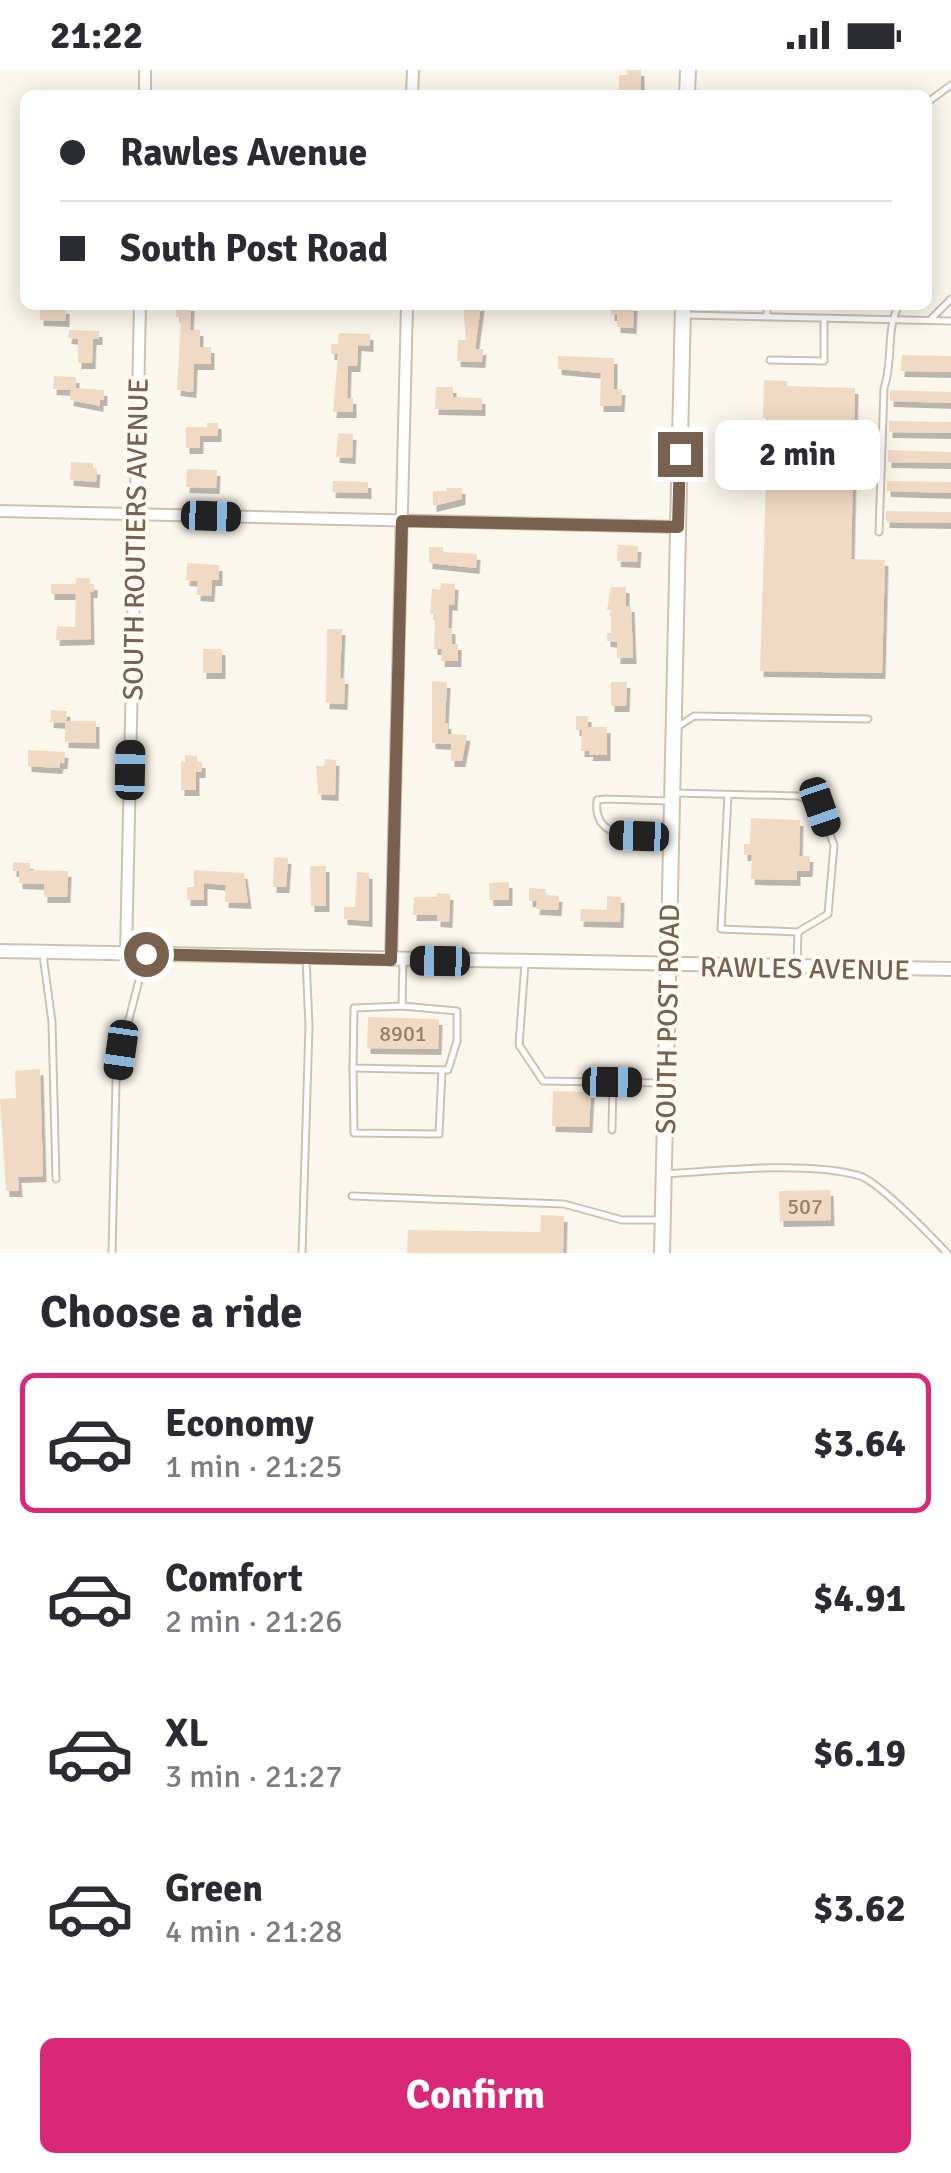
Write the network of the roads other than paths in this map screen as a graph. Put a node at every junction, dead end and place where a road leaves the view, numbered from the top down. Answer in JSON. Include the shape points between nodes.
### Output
{"nodes":[{"id":1,"x":951,"y":299,"type":"edge"},
{"id":2,"x":140,"y":310,"type":"edge"},
{"id":3,"x":407,"y":310,"type":"edge"},
{"id":4,"x":683,"y":310,"type":"edge"},
{"id":5,"x":768,"y":310,"type":"edge"},
{"id":6,"x":896,"y":310,"type":"edge"},
{"id":7,"x":767,"y":316,"type":"junction"},
{"id":8,"x":824,"y":318,"type":"junction"},
{"id":9,"x":891,"y":319,"type":"junction"},
{"id":10,"x":930,"y":320,"type":"junction"},
{"id":11,"x":951,"y":321,"type":"edge"},
{"id":12,"x":770,"y":360,"type":"dead end"},
{"id":13,"x":0,"y":511,"type":"edge"},
{"id":14,"x":135,"y":514,"type":"junction"},
{"id":15,"x":402,"y":521,"type":"junction"},
{"id":16,"x":678,"y":527,"type":"junction"},
{"id":17,"x":879,"y":532,"type":"dead end"},
{"id":18,"x":868,"y":719,"type":"dead end"},
{"id":19,"x":674,"y":730,"type":"junction"},
{"id":20,"x":728,"y":794,"type":"junction"},
{"id":21,"x":672,"y":797,"type":"junction"},
{"id":22,"x":671,"y":837,"type":"junction"},
{"id":23,"x":798,"y":932,"type":"junction"},
{"id":24,"x":0,"y":951,"type":"edge"},
{"id":25,"x":43,"y":952,"type":"junction"},
{"id":26,"x":126,"y":954,"type":"junction"},
{"id":27,"x":146,"y":954,"type":"junction"},
{"id":28,"x":306,"y":958,"type":"junction"},
{"id":29,"x":397,"y":960,"type":"junction"},
{"id":30,"x":524,"y":963,"type":"junction"},
{"id":31,"x":668,"y":966,"type":"junction"},
{"id":32,"x":798,"y":968,"type":"junction"},
{"id":33,"x":951,"y":970,"type":"edge"},
{"id":34,"x":402,"y":1006,"type":"junction"},
{"id":35,"x":354,"y":1068,"type":"junction"},
{"id":36,"x":442,"y":1070,"type":"junction"},
{"id":37,"x":612,"y":1082,"type":"junction"},
{"id":38,"x":666,"y":1083,"type":"junction"},
{"id":39,"x":612,"y":1130,"type":"dead end"},
{"id":40,"x":664,"y":1174,"type":"junction"},
{"id":41,"x":56,"y":1179,"type":"dead end"},
{"id":42,"x":352,"y":1196,"type":"dead end"},
{"id":43,"x":663,"y":1220,"type":"junction"},
{"id":44,"x":112,"y":1253,"type":"edge"},
{"id":45,"x":302,"y":1253,"type":"edge"},
{"id":46,"x":662,"y":1253,"type":"edge"},
{"id":47,"x":947,"y":1253,"type":"edge"}],
"edges":[{"from":1,"to":10,"type":"lane"},
{"from":2,"to":14,"type":"street","name":"SOUTH ROUTIERS AVENUE"},
{"from":3,"to":15,"type":"street"},
{"from":4,"to":7,"type":"lane"},
{"from":4,"to":16,"type":"main road","name":"SOUTH POST ROAD"},
{"from":5,"to":7,"type":"lane"},
{"from":6,"to":9,"type":"lane"},
{"from":7,"to":8,"type":"lane"},
{"from":8,"to":9,"type":"lane"},
{"from":8,"to":12,"type":"lane","via":[[824,361]]},
{"from":9,"to":10,"type":"lane"},
{"from":9,"to":17,"type":"lane"},
{"from":10,"to":11,"type":"lane"},
{"from":13,"to":14,"type":"street"},
{"from":14,"to":15,"type":"street"},
{"from":14,"to":26,"type":"street","name":"SOUTH ROUTIERS AVENUE"},
{"from":15,"to":16,"type":"street"},
{"from":15,"to":29,"type":"street"},
{"from":16,"to":19,"type":"main road","name":"SOUTH POST ROAD"},
{"from":18,"to":19,"type":"lane","via":[[694,716]]},
{"from":19,"to":21,"type":"main road","name":"SOUTH POST ROAD"},
{"from":20,"to":21,"type":"lane"},
{"from":20,"to":23,"type":"lane","via":[[721,929]]},
{"from":20,"to":23,"type":"lane","via":[[799,796],[820,807],[834,845],[828,914]]},
{"from":21,"to":22,"type":"main road","name":"SOUTH POST ROAD"},
{"from":21,"to":22,"type":"lane","via":[[597,800],[596,808],[604,828],[618,836]]},
{"from":22,"to":31,"type":"main road","name":"SOUTH POST ROAD"},
{"from":23,"to":32,"type":"lane"},
{"from":24,"to":25,"type":"street","name":"RAWLES AVENUE"},
{"from":25,"to":26,"type":"street","name":"RAWLES AVENUE"},
{"from":25,"to":41,"type":"lane"},
{"from":26,"to":27,"type":"street","name":"RAWLES AVENUE"},
{"from":27,"to":28,"type":"street","name":"RAWLES AVENUE"},
{"from":27,"to":44,"type":"lane","via":[[116,1082]]},
{"from":28,"to":29,"type":"street","name":"RAWLES AVENUE"},
{"from":28,"to":45,"type":"lane"},
{"from":29,"to":30,"type":"street","name":"RAWLES AVENUE"},
{"from":29,"to":34,"type":"lane"},
{"from":30,"to":31,"type":"street","name":"RAWLES AVENUE"},
{"from":30,"to":37,"type":"lane","via":[[519,1045],[543,1081]]},
{"from":31,"to":32,"type":"street","name":"RAWLES AVENUE"},
{"from":31,"to":38,"type":"main road","name":"SOUTH POST ROAD"},
{"from":32,"to":33,"type":"street","name":"RAWLES AVENUE"},
{"from":34,"to":35,"type":"lane","via":[[354,1008]]},
{"from":34,"to":36,"type":"lane","via":[[457,1011],[457,1040],[448,1070]]},
{"from":35,"to":36,"type":"lane"},
{"from":35,"to":36,"type":"lane","via":[[354,1132],[439,1134]]},
{"from":37,"to":38,"type":"lane"},
{"from":37,"to":39,"type":"lane"},
{"from":38,"to":40,"type":"main road","name":"SOUTH POST ROAD"},
{"from":40,"to":43,"type":"main road","name":"SOUTH POST ROAD"},
{"from":40,"to":47,"type":"lane","via":[[763,1169],[863,1177]]},
{"from":42,"to":43,"type":"lane","via":[[564,1204],[622,1220]]},
{"from":43,"to":46,"type":"main road","name":"SOUTH POST ROAD"}]}
